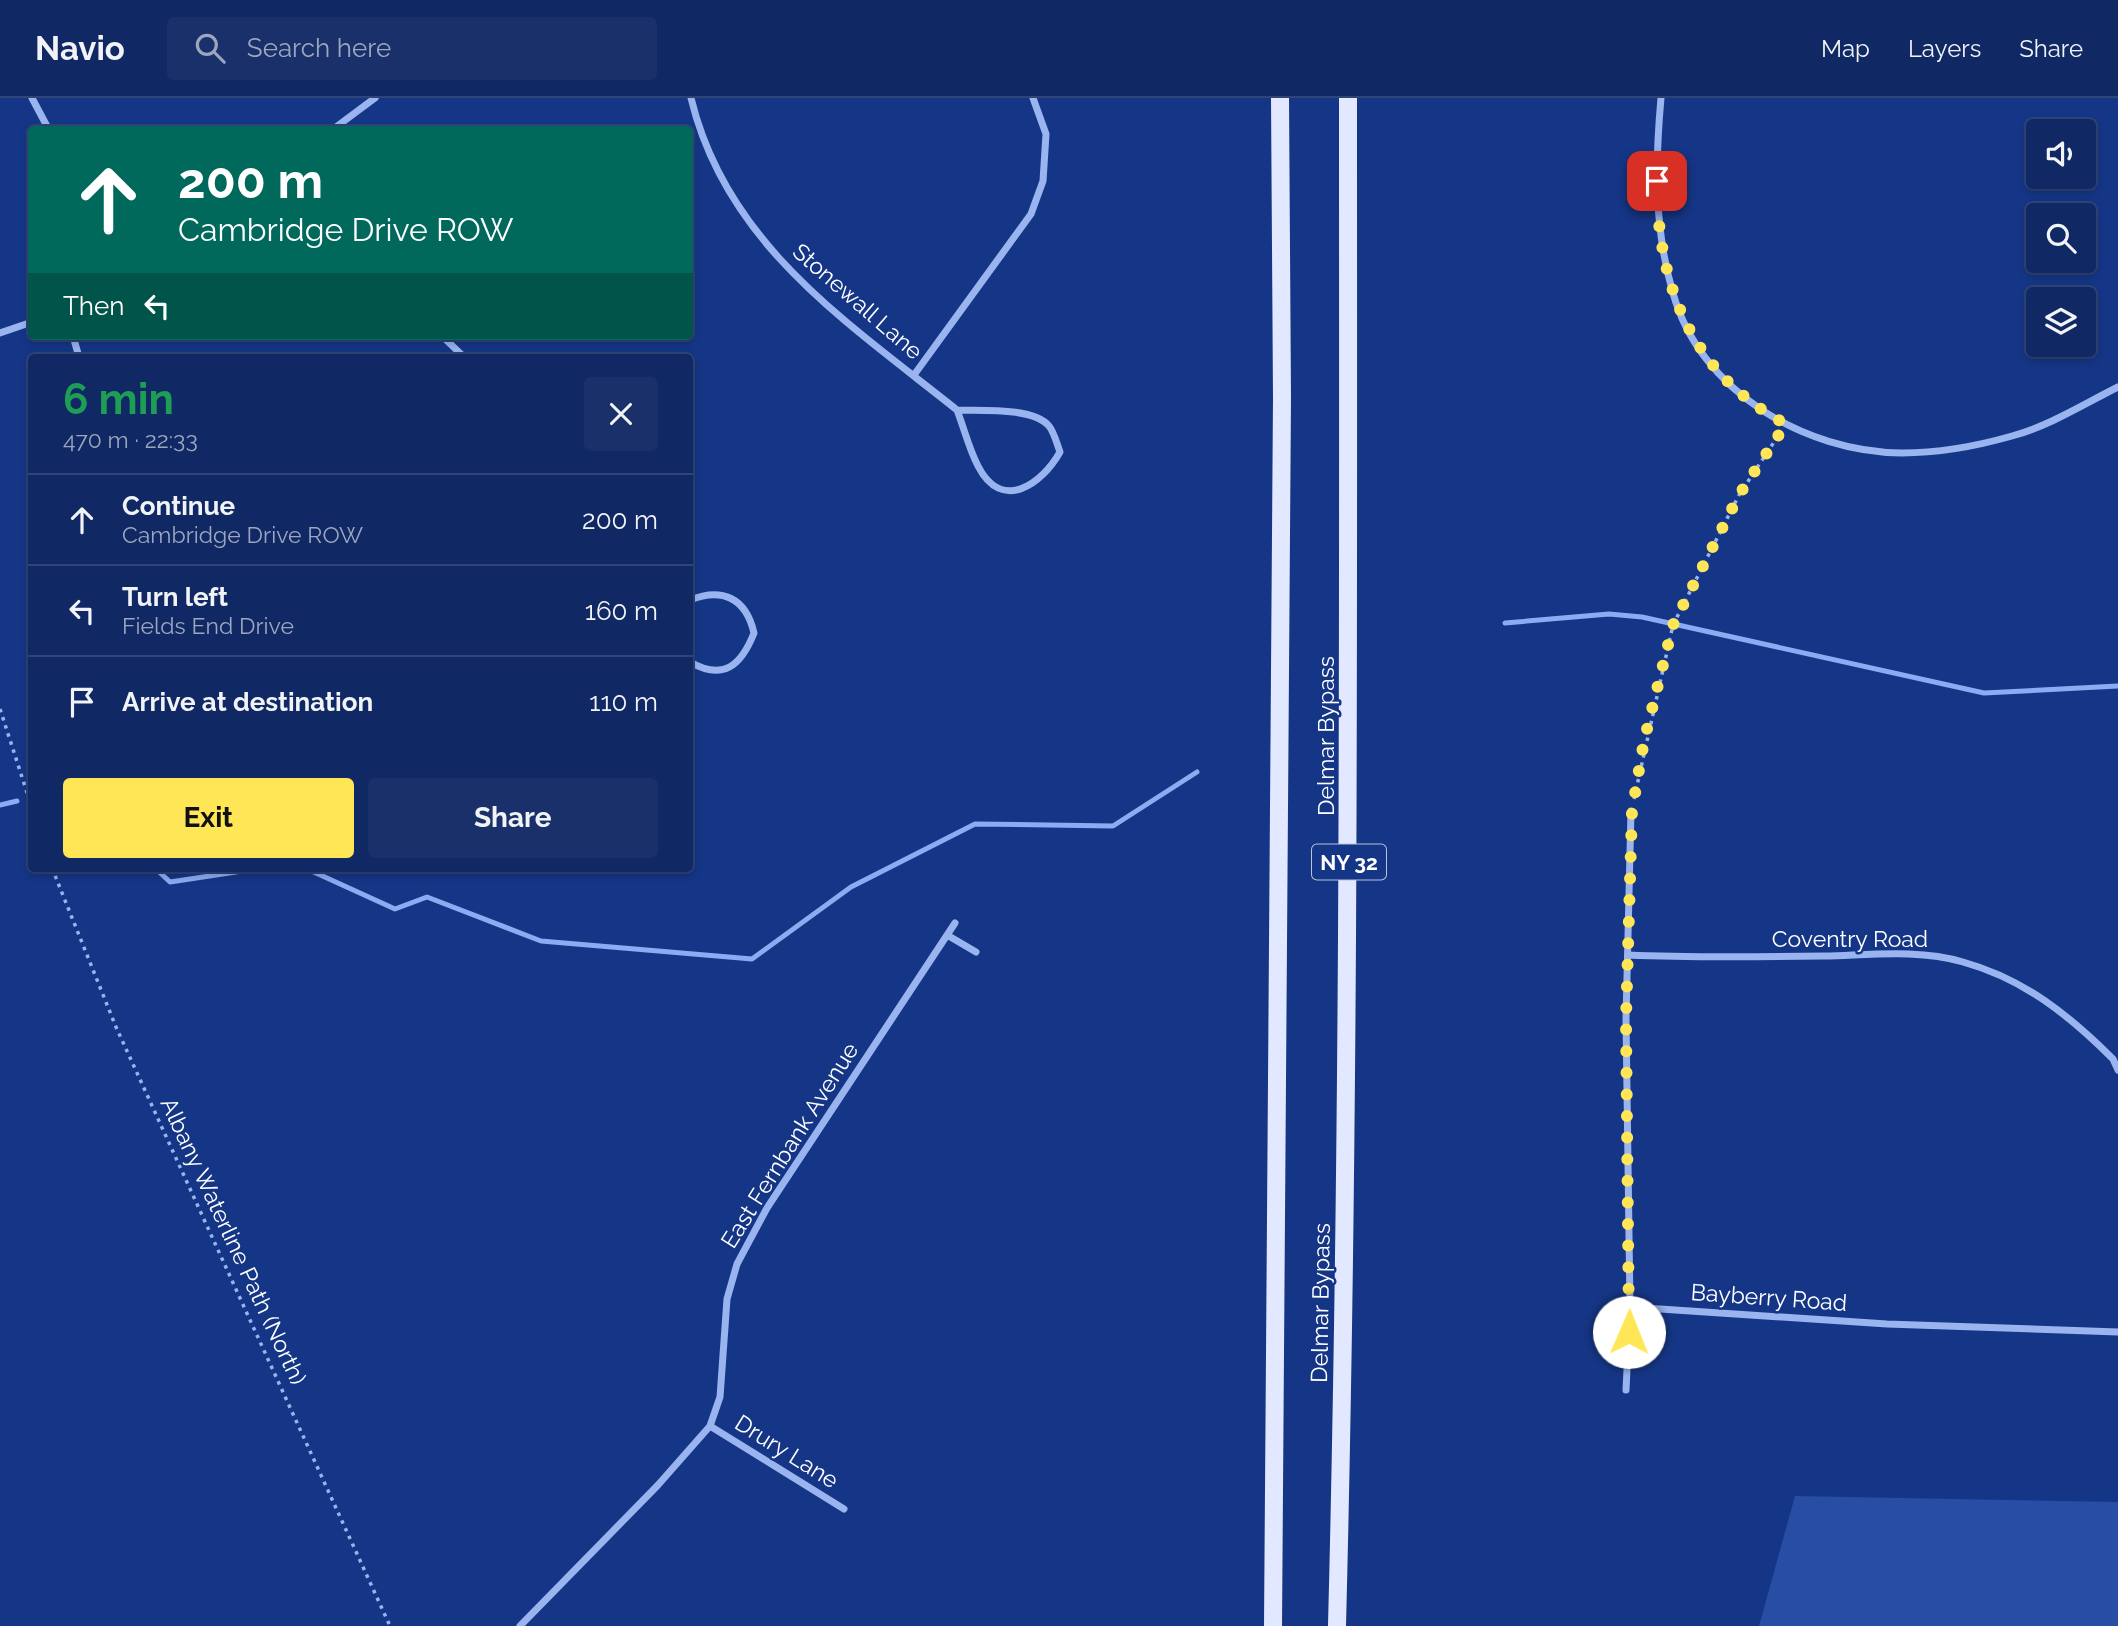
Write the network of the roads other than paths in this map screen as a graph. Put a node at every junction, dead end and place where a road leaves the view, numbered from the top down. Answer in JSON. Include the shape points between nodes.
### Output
{"nodes":[{"id":1,"x":32,"y":98,"type":"edge"},
{"id":2,"x":375,"y":98,"type":"edge"},
{"id":3,"x":691,"y":98,"type":"edge"},
{"id":4,"x":1033,"y":98,"type":"edge"},
{"id":5,"x":1280,"y":98,"type":"edge"},
{"id":6,"x":1348,"y":98,"type":"edge"},
{"id":7,"x":1661,"y":98,"type":"edge"},
{"id":8,"x":47,"y":126,"type":"edge"},
{"id":9,"x":337,"y":126,"type":"edge"},
{"id":10,"x":28,"y":324,"type":"edge"},
{"id":11,"x":0,"y":334,"type":"edge"},
{"id":12,"x":446,"y":340,"type":"edge"},
{"id":13,"x":461,"y":354,"type":"edge"},
{"id":14,"x":914,"y":375,"type":"junction"},
{"id":15,"x":2118,"y":387,"type":"edge"},
{"id":16,"x":957,"y":410,"type":"junction"},
{"id":17,"x":693,"y":599,"type":"edge"},
{"id":18,"x":693,"y":664,"type":"edge"},
{"id":19,"x":1632,"y":811,"type":"road end"},
{"id":20,"x":955,"y":923,"type":"dead end"},
{"id":21,"x":947,"y":935,"type":"junction"},
{"id":22,"x":975,"y":952,"type":"dead end"},
{"id":23,"x":1628,"y":955,"type":"junction"},
{"id":24,"x":2118,"y":1070,"type":"edge"},
{"id":25,"x":1630,"y":1307,"type":"junction"},
{"id":26,"x":2118,"y":1332,"type":"edge"},
{"id":27,"x":1626,"y":1390,"type":"dead end"},
{"id":28,"x":710,"y":1426,"type":"junction"},
{"id":29,"x":844,"y":1509,"type":"dead end"},
{"id":30,"x":520,"y":1626,"type":"edge"},
{"id":31,"x":1273,"y":1626,"type":"edge"},
{"id":32,"x":1337,"y":1626,"type":"edge"}],
"edges":[{"from":1,"to":8,"type":"street"},
{"from":2,"to":9,"type":"street"},
{"from":3,"to":14,"type":"street","name":"Stonewall Lane","via":[[720,174],[762,241],[798,281]]},
{"from":4,"to":14,"type":"street","via":[[1046,134],[1043,181],[1031,214]]},
{"from":5,"to":31,"type":"main road","name":"Delmar Bypass","number":"NY 32"},
{"from":6,"to":32,"type":"main road","name":"Delmar Bypass","number":"NY 32","via":[[1350,703]]},
{"from":7,"to":15,"type":"street","via":[[1658,229],[1673,296],[1702,355],[1745,397],[1786,424],[1852,448],[1902,453],[1955,449],[2014,436]]},
{"from":10,"to":11,"type":"street"},
{"from":12,"to":13,"type":"street"},
{"from":14,"to":16,"type":"street","name":"Stonewall Lane"},
{"from":16,"to":16,"type":"street","name":"Stonewall Lane","via":[[979,467],[1000,489],[1032,485],[1048,473],[1060,452],[1050,426],[1038,418]]},
{"from":17,"to":18,"type":"street","via":[[716,593],[737,601],[751,617],[754,633],[738,664],[707,671]]},
{"from":19,"to":23,"type":"street"},
{"from":20,"to":21,"type":"street","name":"East Fernbank Avenue"},
{"from":21,"to":22,"type":"street"},
{"from":21,"to":28,"type":"street","name":"East Fernbank Avenue","via":[[767,1208],[737,1264],[727,1299],[720,1398]]},
{"from":23,"to":24,"type":"street","name":"Coventry Road","via":[[1918,954],[1963,961],[2032,990],[2055,1005],[2113,1059]]},
{"from":23,"to":25,"type":"street"},
{"from":25,"to":26,"type":"street","name":"Bayberry Road","via":[[1905,1325]]},
{"from":25,"to":27,"type":"street"},
{"from":28,"to":29,"type":"street","name":"Drury Lane"},
{"from":28,"to":30,"type":"street","name":"East Fernbank Avenue"}]}
